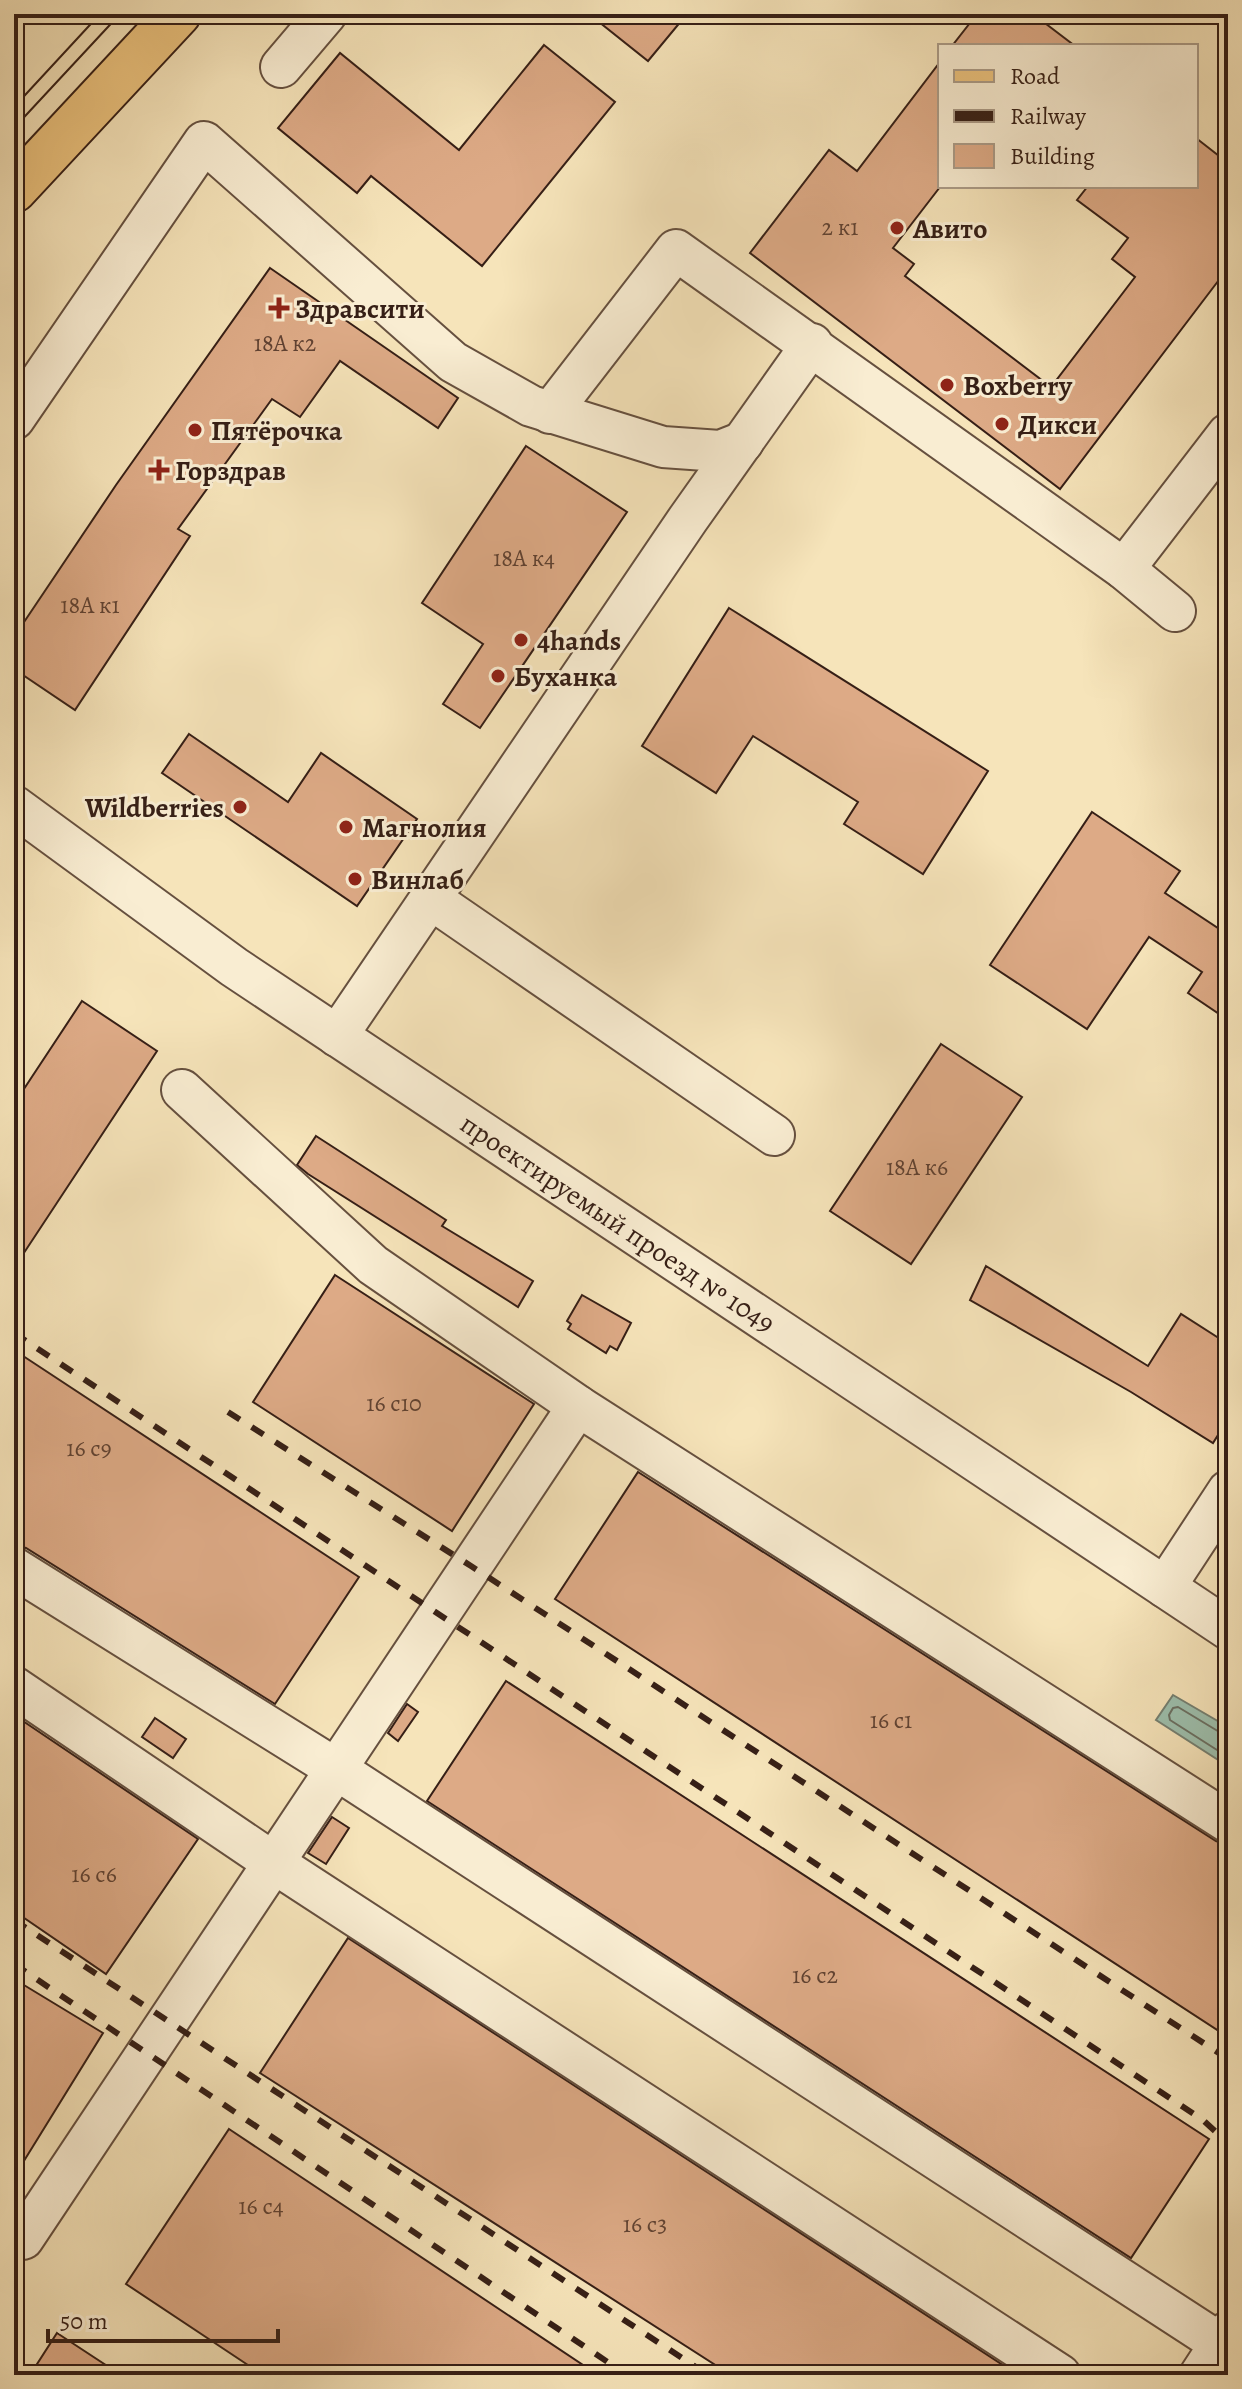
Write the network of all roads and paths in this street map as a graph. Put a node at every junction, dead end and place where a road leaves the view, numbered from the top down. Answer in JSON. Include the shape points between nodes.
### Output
{"nodes":[{"id":1,"x":178,"y":14,"type":"edge"},
{"id":2,"x":326,"y":14,"type":"edge"},
{"id":3,"x":281,"y":67,"type":"dead end"},
{"id":4,"x":14,"y":190,"type":"edge"},
{"id":5,"x":812,"y":344,"type":"junction"},
{"id":6,"x":550,"y":413,"type":"junction"},
{"id":7,"x":14,"y":419,"type":"edge"},
{"id":8,"x":1228,"y":434,"type":"edge"},
{"id":9,"x":743,"y":442,"type":"junction"},
{"id":10,"x":663,"y":447,"type":"junction"},
{"id":11,"x":688,"y":519,"type":"junction"},
{"id":12,"x":1124,"y":569,"type":"junction"},
{"id":13,"x":1175,"y":611,"type":"dead end"},
{"id":14,"x":14,"y":806,"type":"edge"},
{"id":15,"x":431,"y":899,"type":"junction"},
{"id":16,"x":337,"y":1036,"type":"junction"},
{"id":17,"x":182,"y":1090,"type":"dead end"},
{"id":18,"x":774,"y":1135,"type":"dead end"},
{"id":19,"x":578,"y":1406,"type":"junction"},
{"id":20,"x":1228,"y":1491,"type":"edge"},
{"id":21,"x":14,"y":1568,"type":"edge"},
{"id":22,"x":1165,"y":1587,"type":"junction"},
{"id":23,"x":1228,"y":1629,"type":"edge"},
{"id":24,"x":14,"y":1687,"type":"edge"},
{"id":25,"x":336,"y":1769,"type":"junction"},
{"id":26,"x":1228,"y":1822,"type":"edge"},
{"id":27,"x":274,"y":1863,"type":"junction"},
{"id":28,"x":14,"y":2233,"type":"edge"},
{"id":29,"x":1216,"y":2350,"type":"edge"},
{"id":30,"x":1060,"y":2375,"type":"edge"}],
"edges":[{"from":1,"to":4,"type":"main road"},
{"from":2,"to":3,"type":"street"},
{"from":5,"to":6,"type":"street","via":[[676,250]]},
{"from":5,"to":9,"type":"street"},
{"from":5,"to":12,"type":"street"},
{"from":6,"to":7,"type":"street","via":[[453,362],[204,142]]},
{"from":6,"to":10,"type":"street"},
{"from":8,"to":12,"type":"street"},
{"from":9,"to":10,"type":"street","via":[[720,451]]},
{"from":9,"to":11,"type":"street"},
{"from":10,"to":11,"type":"street","via":[[677,466]]},
{"from":11,"to":15,"type":"street","via":[[679,562]]},
{"from":12,"to":13,"type":"street"},
{"from":14,"to":16,"type":"street","name":"проектируемый проезд № 1049"},
{"from":15,"to":16,"type":"street"},
{"from":15,"to":18,"type":"street"},
{"from":16,"to":22,"type":"street","name":"проектируемый проезд № 1049"},
{"from":17,"to":19,"type":"street","via":[[373,1265]]},
{"from":19,"to":25,"type":"street"},
{"from":19,"to":26,"type":"street"},
{"from":20,"to":22,"type":"street"},
{"from":21,"to":25,"type":"street"},
{"from":22,"to":23,"type":"street","name":"проектируемый проезд № 1049"},
{"from":24,"to":27,"type":"street"},
{"from":25,"to":27,"type":"street"},
{"from":25,"to":29,"type":"street"},
{"from":27,"to":28,"type":"street","via":[[23,2239]]},
{"from":27,"to":30,"type":"street"}]}
